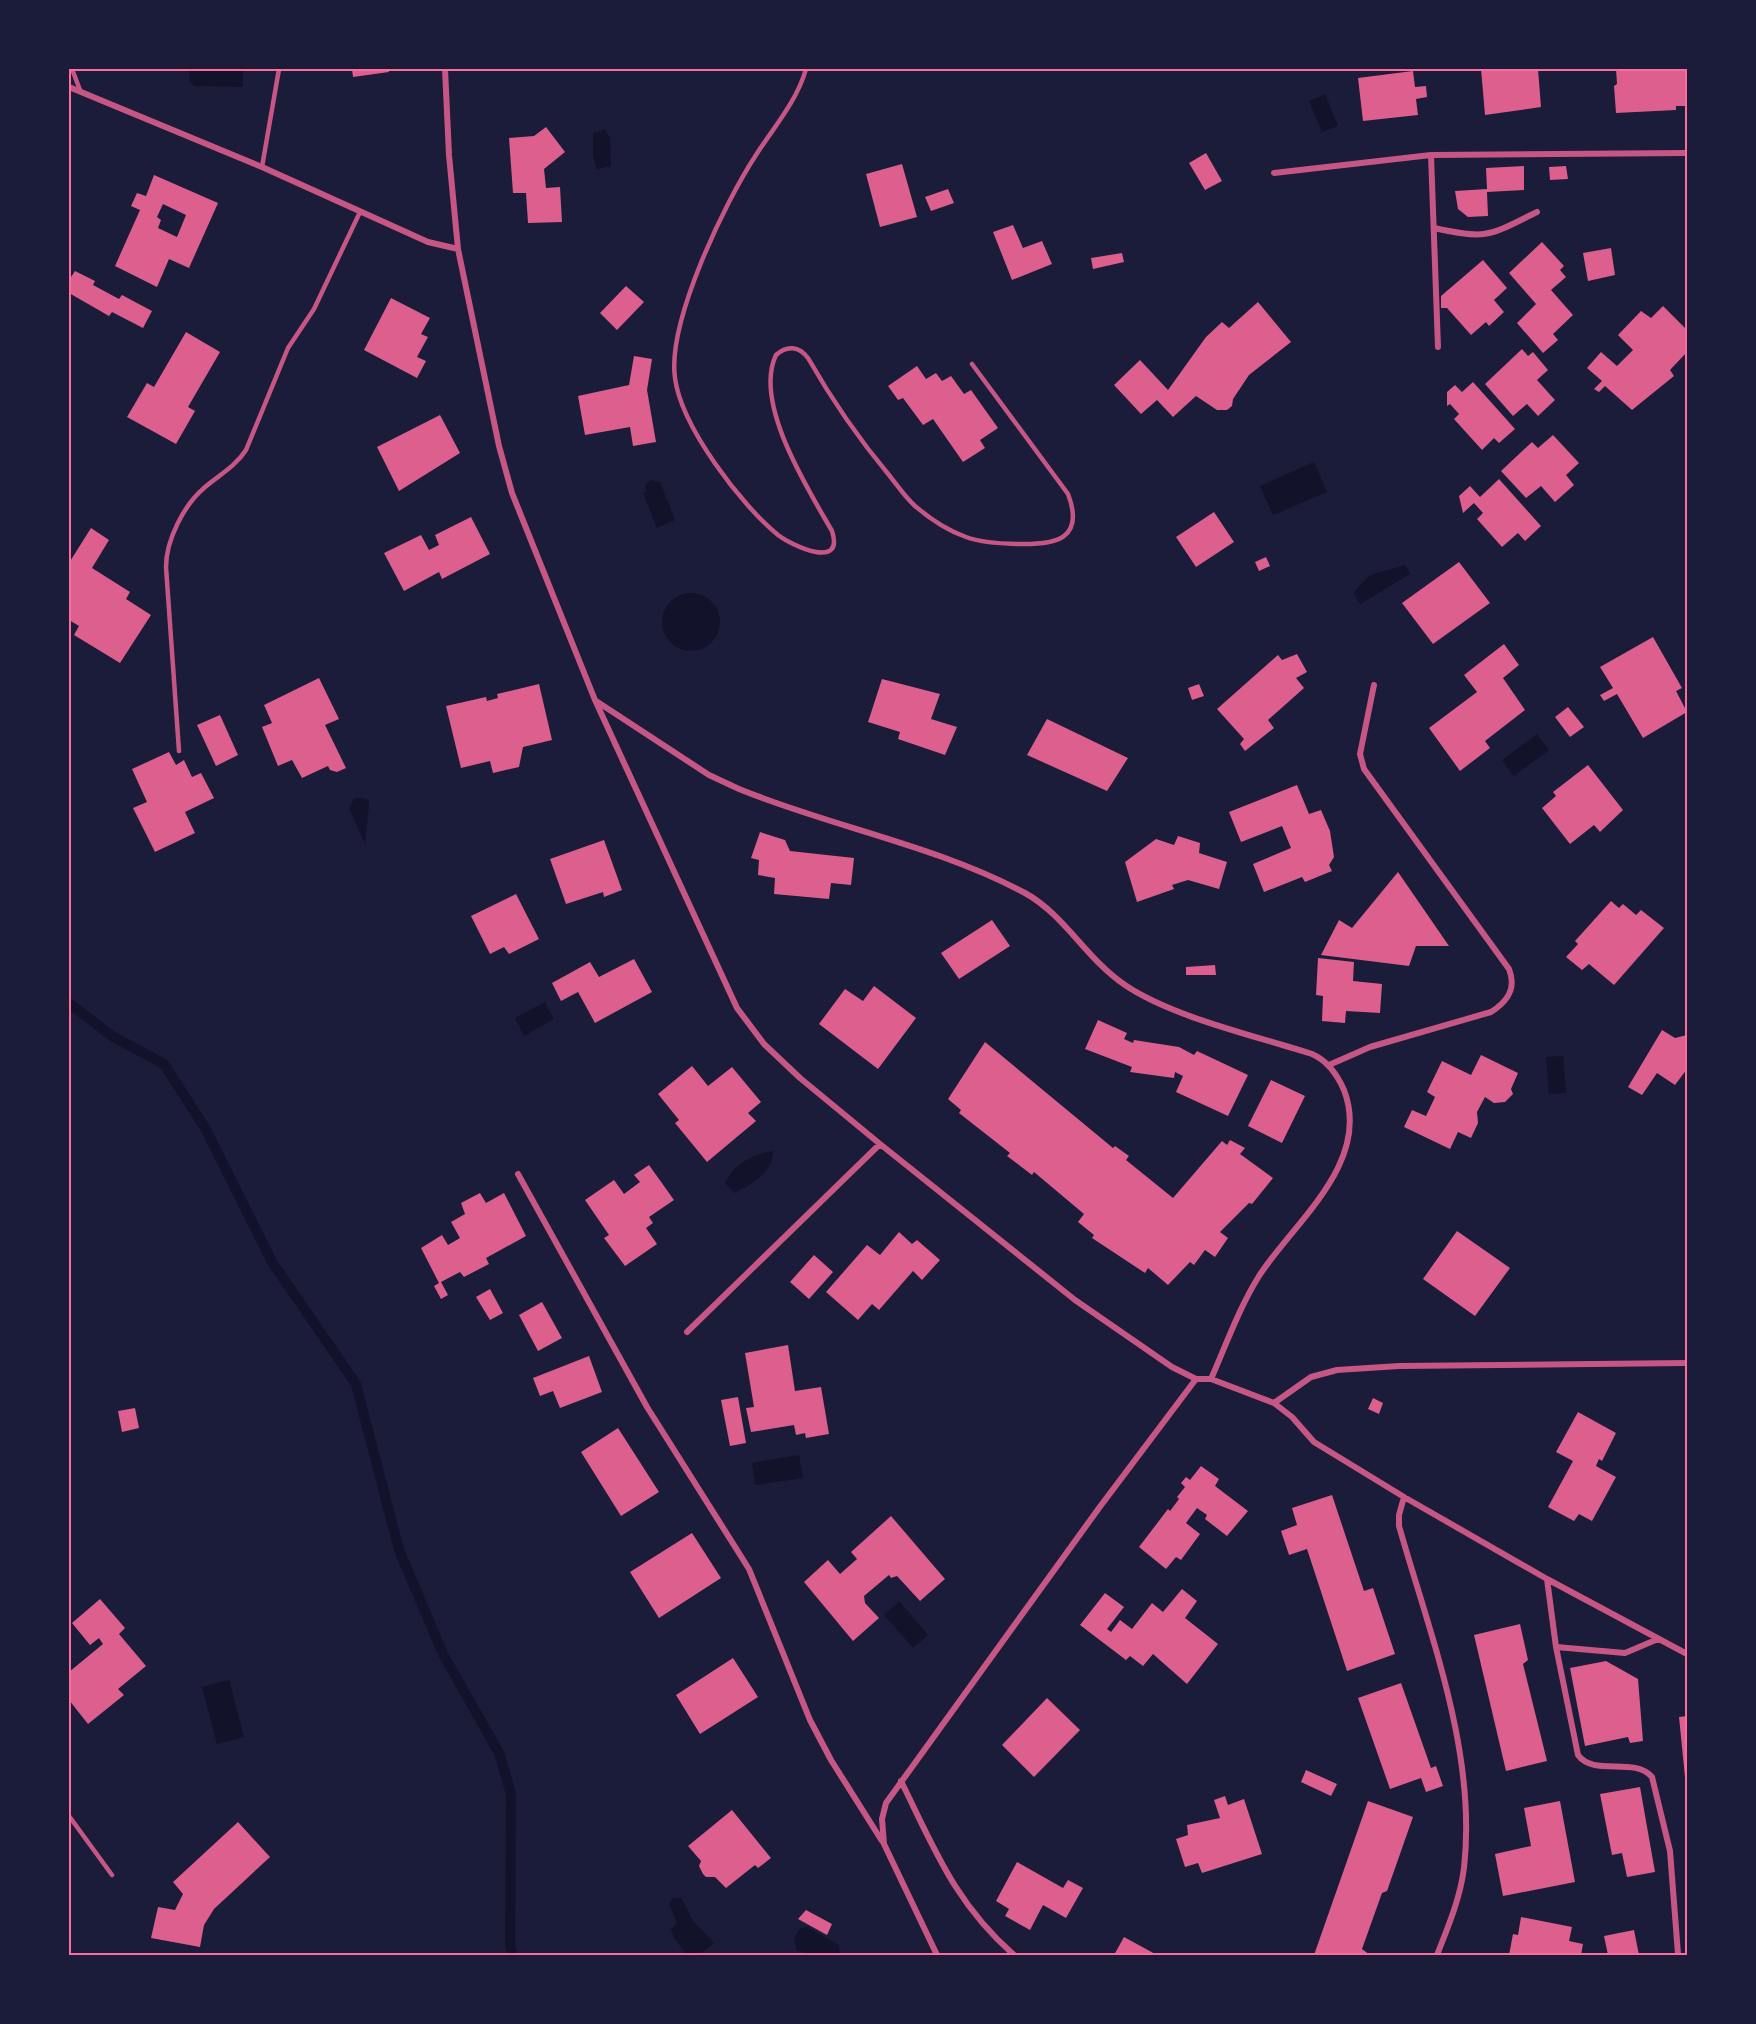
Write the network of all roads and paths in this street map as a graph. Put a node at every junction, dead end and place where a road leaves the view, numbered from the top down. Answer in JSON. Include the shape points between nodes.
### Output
{"nodes":[{"id":1,"x":72,"y":69,"type":"edge"},
{"id":2,"x":279,"y":69,"type":"edge"},
{"id":3,"x":445,"y":69,"type":"edge"},
{"id":4,"x":806,"y":69,"type":"edge"},
{"id":5,"x":69,"y":87,"type":"edge"},
{"id":6,"x":80,"y":90,"type":"junction"},
{"id":7,"x":1687,"y":153,"type":"edge"},
{"id":8,"x":1431,"y":155,"type":"junction"},
{"id":9,"x":262,"y":167,"type":"junction"},
{"id":10,"x":1274,"y":173,"type":"dead end"},
{"id":11,"x":360,"y":212,"type":"junction"},
{"id":12,"x":1537,"y":212,"type":"dead end"},
{"id":13,"x":1434,"y":228,"type":"junction"},
{"id":14,"x":458,"y":249,"type":"junction"},
{"id":15,"x":1438,"y":347,"type":"dead end"},
{"id":16,"x":972,"y":364,"type":"dead end"},
{"id":17,"x":1374,"y":685,"type":"dead end"},
{"id":18,"x":595,"y":700,"type":"junction"},
{"id":19,"x":179,"y":751,"type":"dead end"},
{"id":20,"x":1329,"y":1065,"type":"junction"},
{"id":21,"x":880,"y":1144,"type":"junction"},
{"id":22,"x":518,"y":1174,"type":"dead end"},
{"id":23,"x":687,"y":1332,"type":"dead end"},
{"id":24,"x":1687,"y":1363,"type":"edge"},
{"id":25,"x":1196,"y":1379,"type":"junction"},
{"id":26,"x":1211,"y":1379,"type":"junction"},
{"id":27,"x":1274,"y":1403,"type":"junction"},
{"id":28,"x":1404,"y":1497,"type":"junction"},
{"id":29,"x":1547,"y":1579,"type":"junction"},
{"id":30,"x":1658,"y":1639,"type":"junction"},
{"id":31,"x":1556,"y":1647,"type":"junction"},
{"id":32,"x":1687,"y":1654,"type":"edge"},
{"id":33,"x":902,"y":1781,"type":"junction"},
{"id":34,"x":69,"y":1816,"type":"edge"},
{"id":35,"x":884,"y":1844,"type":"junction"},
{"id":36,"x":112,"y":1875,"type":"dead end"},
{"id":37,"x":1678,"y":1954,"type":"edge"},
{"id":38,"x":937,"y":1955,"type":"edge"},
{"id":39,"x":1014,"y":1955,"type":"edge"},
{"id":40,"x":1437,"y":1955,"type":"edge"}],
"edges":[{"from":1,"to":6,"type":"lane"},
{"from":2,"to":9,"type":"lane"},
{"from":3,"to":14,"type":"street"},
{"from":4,"to":16,"type":"lane","via":[[795,97],[755,156],[723,215],[694,279],[675,358],[675,377],[693,426],[715,464],[778,535],[810,551],[830,550],[832,531],[786,447],[771,390],[770,373],[776,355],[788,348],[799,349],[858,439],[928,516],[965,537],[990,543],[1057,541],[1072,524],[1073,507],[1068,494]]},
{"from":5,"to":6,"type":"street"},
{"from":6,"to":9,"type":"street"},
{"from":7,"to":8,"type":"street"},
{"from":8,"to":10,"type":"street"},
{"from":8,"to":13,"type":"street"},
{"from":9,"to":11,"type":"street"},
{"from":11,"to":14,"type":"street","via":[[428,242]]},
{"from":11,"to":19,"type":"lane","via":[[314,309],[288,348],[246,450],[239,461],[195,497],[168,547],[166,567]]},
{"from":12,"to":13,"type":"street","via":[[1490,235]]},
{"from":13,"to":15,"type":"street"},
{"from":14,"to":18,"type":"street","via":[[512,493]]},
{"from":17,"to":20,"type":"street","via":[[1360,754],[1364,769],[1509,969],[1512,988],[1502,1005],[1491,1012],[1370,1047]]},
{"from":18,"to":20,"type":"street","via":[[709,775],[739,789],[957,863],[1026,894],[1047,909],[1109,974],[1138,993],[1312,1054]]},
{"from":18,"to":21,"type":"street","via":[[737,1008],[764,1044]]},
{"from":20,"to":26,"type":"street","via":[[1347,1102],[1345,1148],[1336,1174],[1248,1293]]},
{"from":21,"to":23,"type":"street"},
{"from":21,"to":25,"type":"street","via":[[1075,1300],[1172,1367]]},
{"from":22,"to":35,"type":"street","via":[[636,1389],[749,1569],[810,1720]]},
{"from":24,"to":27,"type":"street","via":[[1337,1370],[1311,1377]]},
{"from":25,"to":26,"type":"street"},
{"from":25,"to":33,"type":"street"},
{"from":26,"to":27,"type":"street"},
{"from":27,"to":28,"type":"street","via":[[1314,1442]]},
{"from":28,"to":29,"type":"street"},
{"from":28,"to":40,"type":"street","via":[[1399,1526],[1446,1689],[1465,1793],[1464,1869],[1455,1910]]},
{"from":29,"to":30,"type":"street"},
{"from":29,"to":31,"type":"street"},
{"from":30,"to":31,"type":"street","via":[[1625,1653]]},
{"from":30,"to":32,"type":"street"},
{"from":31,"to":37,"type":"street","via":[[1581,1759],[1641,1770],[1652,1777],[1670,1851]]},
{"from":33,"to":35,"type":"street","via":[[883,1814]]},
{"from":33,"to":39,"type":"street","via":[[962,1899],[989,1933]]},
{"from":34,"to":36,"type":"lane"},
{"from":35,"to":38,"type":"street"}]}
